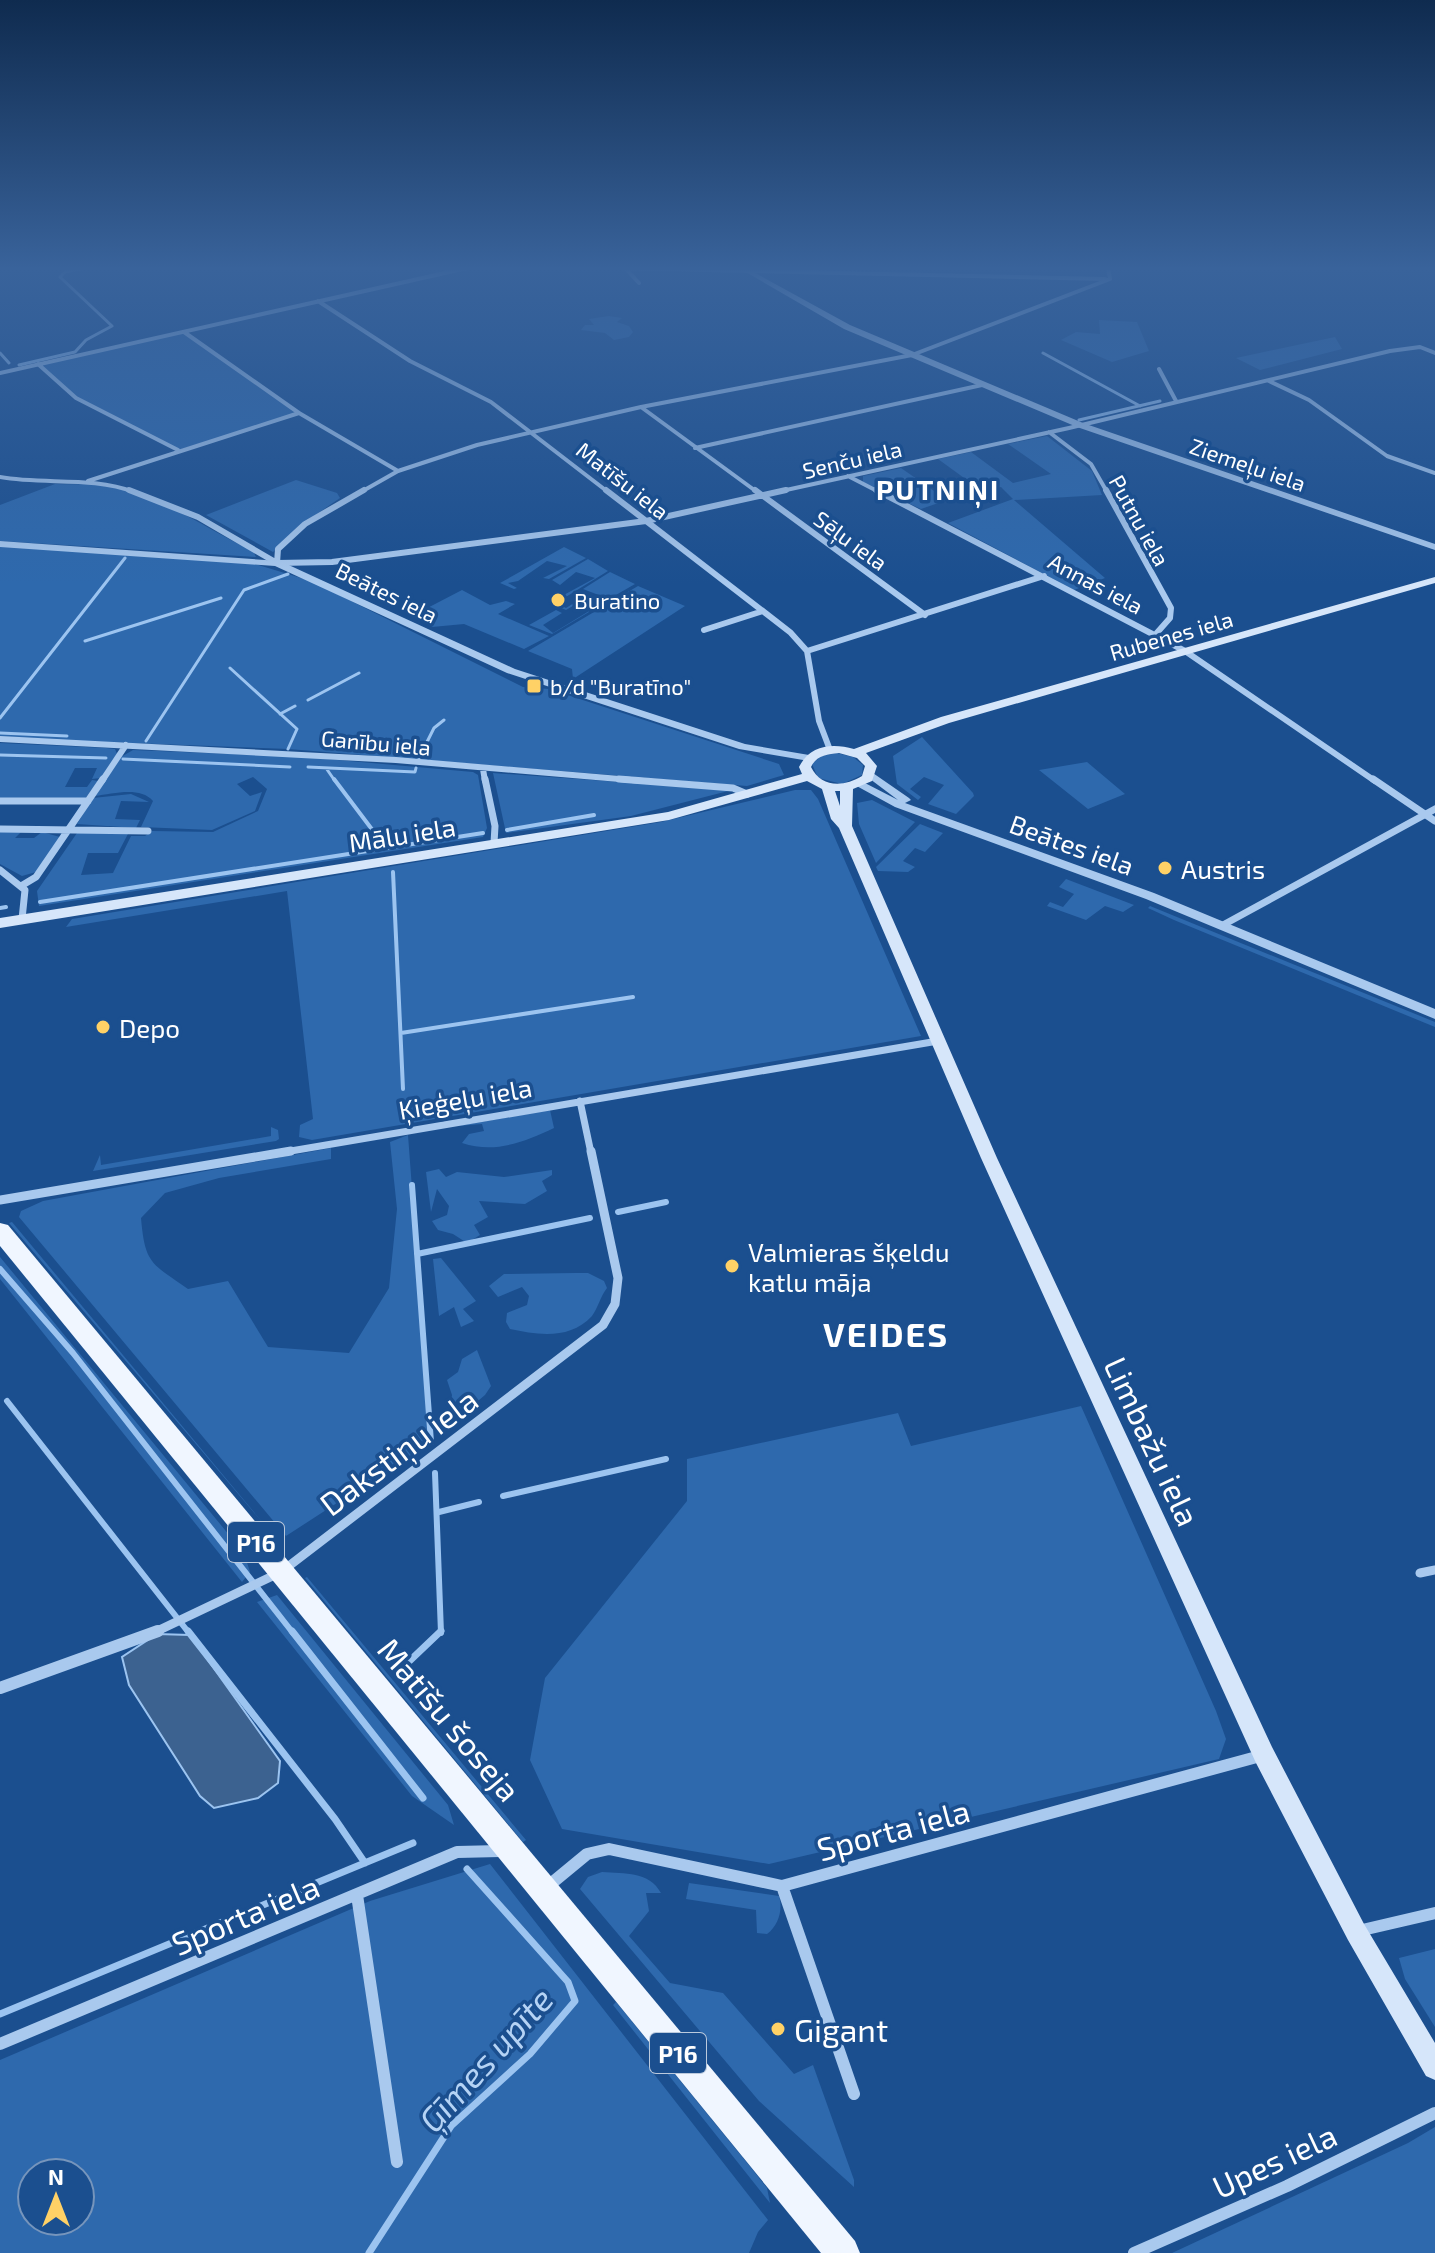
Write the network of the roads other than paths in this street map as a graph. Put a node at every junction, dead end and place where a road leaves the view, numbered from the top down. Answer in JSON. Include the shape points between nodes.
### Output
{"nodes":[{"id":1,"x":48,"y":373,"type":"edge"},
{"id":2,"x":242,"y":373,"type":"edge"},
{"id":3,"x":434,"y":373,"type":"edge"},
{"id":4,"x":817,"y":373,"type":"edge"},
{"id":5,"x":954,"y":373,"type":"edge"},
{"id":6,"x":1161,"y":373,"type":"edge"},
{"id":7,"x":1297,"y":373,"type":"edge"},
{"id":8,"x":1268,"y":380,"type":"junction"},
{"id":9,"x":982,"y":385,"type":"junction"},
{"id":10,"x":1176,"y":401,"type":"junction"},
{"id":11,"x":641,"y":407,"type":"junction"},
{"id":12,"x":299,"y":413,"type":"junction"},
{"id":13,"x":1080,"y":425,"type":"junction"},
{"id":14,"x":531,"y":430,"type":"junction"},
{"id":15,"x":1049,"y":432,"type":"junction"},
{"id":16,"x":695,"y":448,"type":"junction"},
{"id":17,"x":178,"y":450,"type":"junction"},
{"id":18,"x":398,"y":471,"type":"junction"},
{"id":19,"x":1435,"y":473,"type":"edge"},
{"id":20,"x":848,"y":476,"type":"junction"},
{"id":21,"x":0,"y":477,"type":"edge"},
{"id":22,"x":83,"y":483,"type":"junction"},
{"id":23,"x":760,"y":496,"type":"junction"},
{"id":24,"x":646,"y":521,"type":"junction"},
{"id":25,"x":0,"y":544,"type":"edge"},
{"id":26,"x":1435,"y":547,"type":"edge"},
{"id":27,"x":277,"y":563,"type":"junction"},
{"id":28,"x":1044,"y":576,"type":"junction"},
{"id":29,"x":1435,"y":580,"type":"edge"},
{"id":30,"x":763,"y":611,"type":"junction"},
{"id":31,"x":925,"y":615,"type":"junction"},
{"id":32,"x":704,"y":630,"type":"dead end"},
{"id":33,"x":1155,"y":635,"type":"junction"},
{"id":34,"x":807,"y":651,"type":"junction"},
{"id":35,"x":1185,"y":651,"type":"junction"},
{"id":36,"x":920,"y":729,"type":"junction"},
{"id":37,"x":0,"y":739,"type":"edge"},
{"id":38,"x":126,"y":745,"type":"junction"},
{"id":39,"x":830,"y":750,"type":"junction"},
{"id":40,"x":855,"y":753,"type":"junction"},
{"id":41,"x":808,"y":767,"type":"junction"},
{"id":42,"x":870,"y":768,"type":"junction"},
{"id":43,"x":483,"y":769,"type":"junction"},
{"id":44,"x":827,"y":786,"type":"junction"},
{"id":45,"x":853,"y":786,"type":"junction"},
{"id":46,"x":747,"y":794,"type":"junction"},
{"id":47,"x":0,"y":801,"type":"edge"},
{"id":48,"x":88,"y":801,"type":"junction"},
{"id":49,"x":914,"y":809,"type":"junction"},
{"id":50,"x":1435,"y":809,"type":"edge"},
{"id":51,"x":1425,"y":814,"type":"junction"},
{"id":52,"x":1435,"y":821,"type":"edge"},
{"id":53,"x":845,"y":826,"type":"junction"},
{"id":54,"x":0,"y":829,"type":"edge"},
{"id":55,"x":71,"y":830,"type":"junction"},
{"id":56,"x":148,"y":831,"type":"dead end"},
{"id":57,"x":494,"y":843,"type":"junction"},
{"id":58,"x":0,"y":870,"type":"edge"},
{"id":59,"x":21,"y":886,"type":"junction"},
{"id":60,"x":22,"y":919,"type":"junction"},
{"id":61,"x":0,"y":923,"type":"edge"},
{"id":62,"x":1223,"y":925,"type":"junction"},
{"id":63,"x":1435,"y":1014,"type":"edge"},
{"id":64,"x":938,"y":1041,"type":"junction"},
{"id":65,"x":580,"y":1101,"type":"junction"},
{"id":66,"x":0,"y":1200,"type":"edge"},
{"id":67,"x":0,"y":1231,"type":"edge"},
{"id":68,"x":1435,"y":1570,"type":"edge"},
{"id":69,"x":281,"y":1572,"type":"junction"},
{"id":70,"x":1420,"y":1573,"type":"dead end"},
{"id":71,"x":0,"y":1688,"type":"edge"},
{"id":72,"x":1264,"y":1755,"type":"junction"},
{"id":73,"x":514,"y":1851,"type":"junction"},
{"id":74,"x":782,"y":1886,"type":"junction"},
{"id":75,"x":544,"y":1889,"type":"junction"},
{"id":76,"x":357,"y":1895,"type":"junction"},
{"id":77,"x":1435,"y":1913,"type":"edge"},
{"id":78,"x":1356,"y":1932,"type":"junction"},
{"id":79,"x":0,"y":2044,"type":"edge"},
{"id":80,"x":1435,"y":2067,"type":"edge"},
{"id":81,"x":854,"y":2094,"type":"dead end"},
{"id":82,"x":1435,"y":2113,"type":"edge"},
{"id":83,"x":397,"y":2162,"type":"dead end"},
{"id":84,"x":843,"y":2253,"type":"edge"},
{"id":85,"x":1134,"y":2253,"type":"edge"}],
"edges":[{"from":1,"to":17,"type":"street","via":[[76,398]]},
{"from":2,"to":12,"type":"street"},
{"from":3,"to":14,"type":"street","name":"Matīšu iela"},
{"from":4,"to":11,"type":"street"},
{"from":5,"to":9,"type":"street","name":"Ziemeļu iela"},
{"from":6,"to":10,"type":"street"},
{"from":7,"to":8,"type":"street","name":"Senču iela"},
{"from":8,"to":10,"type":"street","name":"Senču iela"},
{"from":8,"to":19,"type":"street","via":[[1309,400],[1387,456]]},
{"from":9,"to":13,"type":"street","name":"Ziemeļu iela"},
{"from":9,"to":16,"type":"street"},
{"from":10,"to":13,"type":"street","name":"Senču iela"},
{"from":11,"to":14,"type":"street"},
{"from":11,"to":16,"type":"street","name":"Sēļu iela"},
{"from":12,"to":17,"type":"street"},
{"from":12,"to":18,"type":"street"},
{"from":13,"to":15,"type":"street","name":"Senču iela"},
{"from":13,"to":26,"type":"street","name":"Ziemeļu iela"},
{"from":14,"to":18,"type":"street"},
{"from":14,"to":24,"type":"street","name":"Matīšu iela"},
{"from":15,"to":20,"type":"street","name":"Senču iela"},
{"from":15,"to":33,"type":"street","name":"Putnu iela","via":[[1091,464],[1171,608]]},
{"from":16,"to":23,"type":"street","name":"Sēļu iela"},
{"from":17,"to":22,"type":"street"},
{"from":18,"to":27,"type":"street","via":[[305,524],[278,549]]},
{"from":20,"to":23,"type":"street","name":"Senču iela"},
{"from":20,"to":28,"type":"street","name":"Annas iela"},
{"from":21,"to":22,"type":"street"},
{"from":22,"to":27,"type":"street","via":[[113,484],[154,498]]},
{"from":23,"to":24,"type":"street","name":"Senču iela"},
{"from":23,"to":31,"type":"street","name":"Sēļu iela"},
{"from":24,"to":27,"type":"street","name":"Senču iela","via":[[332,562]]},
{"from":24,"to":30,"type":"street","name":"Matīšu iela"},
{"from":25,"to":27,"type":"street","name":"Beātes iela"},
{"from":27,"to":41,"type":"street","name":"Beātes iela","via":[[511,671],[770,759]]},
{"from":28,"to":31,"type":"street"},
{"from":28,"to":33,"type":"street","name":"Annas iela"},
{"from":29,"to":35,"type":"main road","name":"Rubenes iela"},
{"from":30,"to":32,"type":"street"},
{"from":30,"to":34,"type":"street","name":"Matīšu iela"},
{"from":31,"to":34,"type":"street"},
{"from":33,"to":35,"type":"street","name":"Annas iela"},
{"from":34,"to":39,"type":"street","via":[[819,721]]},
{"from":35,"to":36,"type":"main road","name":"Rubenes iela"},
{"from":35,"to":51,"type":"street","name":"Annas iela"},
{"from":36,"to":40,"type":"main road","name":"Rubenes iela"},
{"from":36,"to":42,"type":"main road","name":"Rubenes iela"},
{"from":37,"to":38,"type":"street","name":"Ganību iela"},
{"from":38,"to":43,"type":"street","name":"Ganību iela"},
{"from":38,"to":48,"type":"street"},
{"from":39,"to":40,"type":"main road"},
{"from":39,"to":41,"type":"main road","name":"Mālu iela"},
{"from":40,"to":42,"type":"main road"},
{"from":41,"to":44,"type":"main road"},
{"from":41,"to":46,"type":"main road","name":"Mālu iela"},
{"from":42,"to":45,"type":"main road","name":"Rubenes iela"},
{"from":42,"to":49,"type":"street","name":"Beātes iela"},
{"from":43,"to":46,"type":"street","name":"Ganību iela","via":[[733,788]]},
{"from":43,"to":57,"type":"street"},
{"from":44,"to":45,"type":"main road"},
{"from":44,"to":53,"type":"main road","name":"Limbažu iela","via":[[834,812]]},
{"from":45,"to":49,"type":"street","name":"Beātes iela"},
{"from":45,"to":53,"type":"main road","name":"Limbažu iela"},
{"from":46,"to":57,"type":"main road","name":"Mālu iela","via":[[669,816]]},
{"from":47,"to":48,"type":"street"},
{"from":48,"to":55,"type":"street"},
{"from":49,"to":62,"type":"street","name":"Beātes iela"},
{"from":50,"to":51,"type":"street"},
{"from":51,"to":52,"type":"street","name":"Annas iela"},
{"from":51,"to":62,"type":"street"},
{"from":53,"to":64,"type":"main road","name":"Limbažu iela"},
{"from":54,"to":55,"type":"street"},
{"from":55,"to":56,"type":"street"},
{"from":55,"to":59,"type":"street","via":[[36,877]]},
{"from":57,"to":60,"type":"main road","name":"Mālu iela"},
{"from":58,"to":59,"type":"street"},
{"from":59,"to":60,"type":"street"},
{"from":60,"to":61,"type":"main road","name":"Mālu iela"},
{"from":62,"to":63,"type":"street","name":"Beātes iela"},
{"from":64,"to":65,"type":"street","name":"Ķieģeļu iela"},
{"from":64,"to":72,"type":"main road","name":"Limbažu iela"},
{"from":65,"to":66,"type":"street","name":"Ķieģeļu iela"},
{"from":65,"to":69,"type":"street","name":"Dakstiņu iela","via":[[618,1278],[615,1304],[603,1325]]},
{"from":67,"to":69,"type":"main road","name":"Matīšu šoseja","number":"P16"},
{"from":68,"to":70,"type":"street"},
{"from":69,"to":71,"type":"street","name":"Dakstiņu iela","via":[[199,1616]]},
{"from":69,"to":73,"type":"main road","name":"Matīšu šoseja","number":"P16"},
{"from":72,"to":74,"type":"street","name":"Sporta iela"},
{"from":72,"to":78,"type":"main road","name":"Limbažu iela"},
{"from":73,"to":75,"type":"main road","name":"Matīšu šoseja","number":"P16"},
{"from":73,"to":76,"type":"street","name":"Sporta iela","via":[[457,1852]]},
{"from":74,"to":75,"type":"street","name":"Sporta iela","via":[[609,1849],[587,1854]]},
{"from":74,"to":81,"type":"street"},
{"from":75,"to":84,"type":"main road","name":"Matīšu šoseja","number":"P16"},
{"from":76,"to":79,"type":"street","name":"Sporta iela"},
{"from":76,"to":83,"type":"street"},
{"from":77,"to":78,"type":"street"},
{"from":78,"to":80,"type":"main road","name":"Limbažu iela"},
{"from":82,"to":85,"type":"street","name":"Upes iela"}]}
